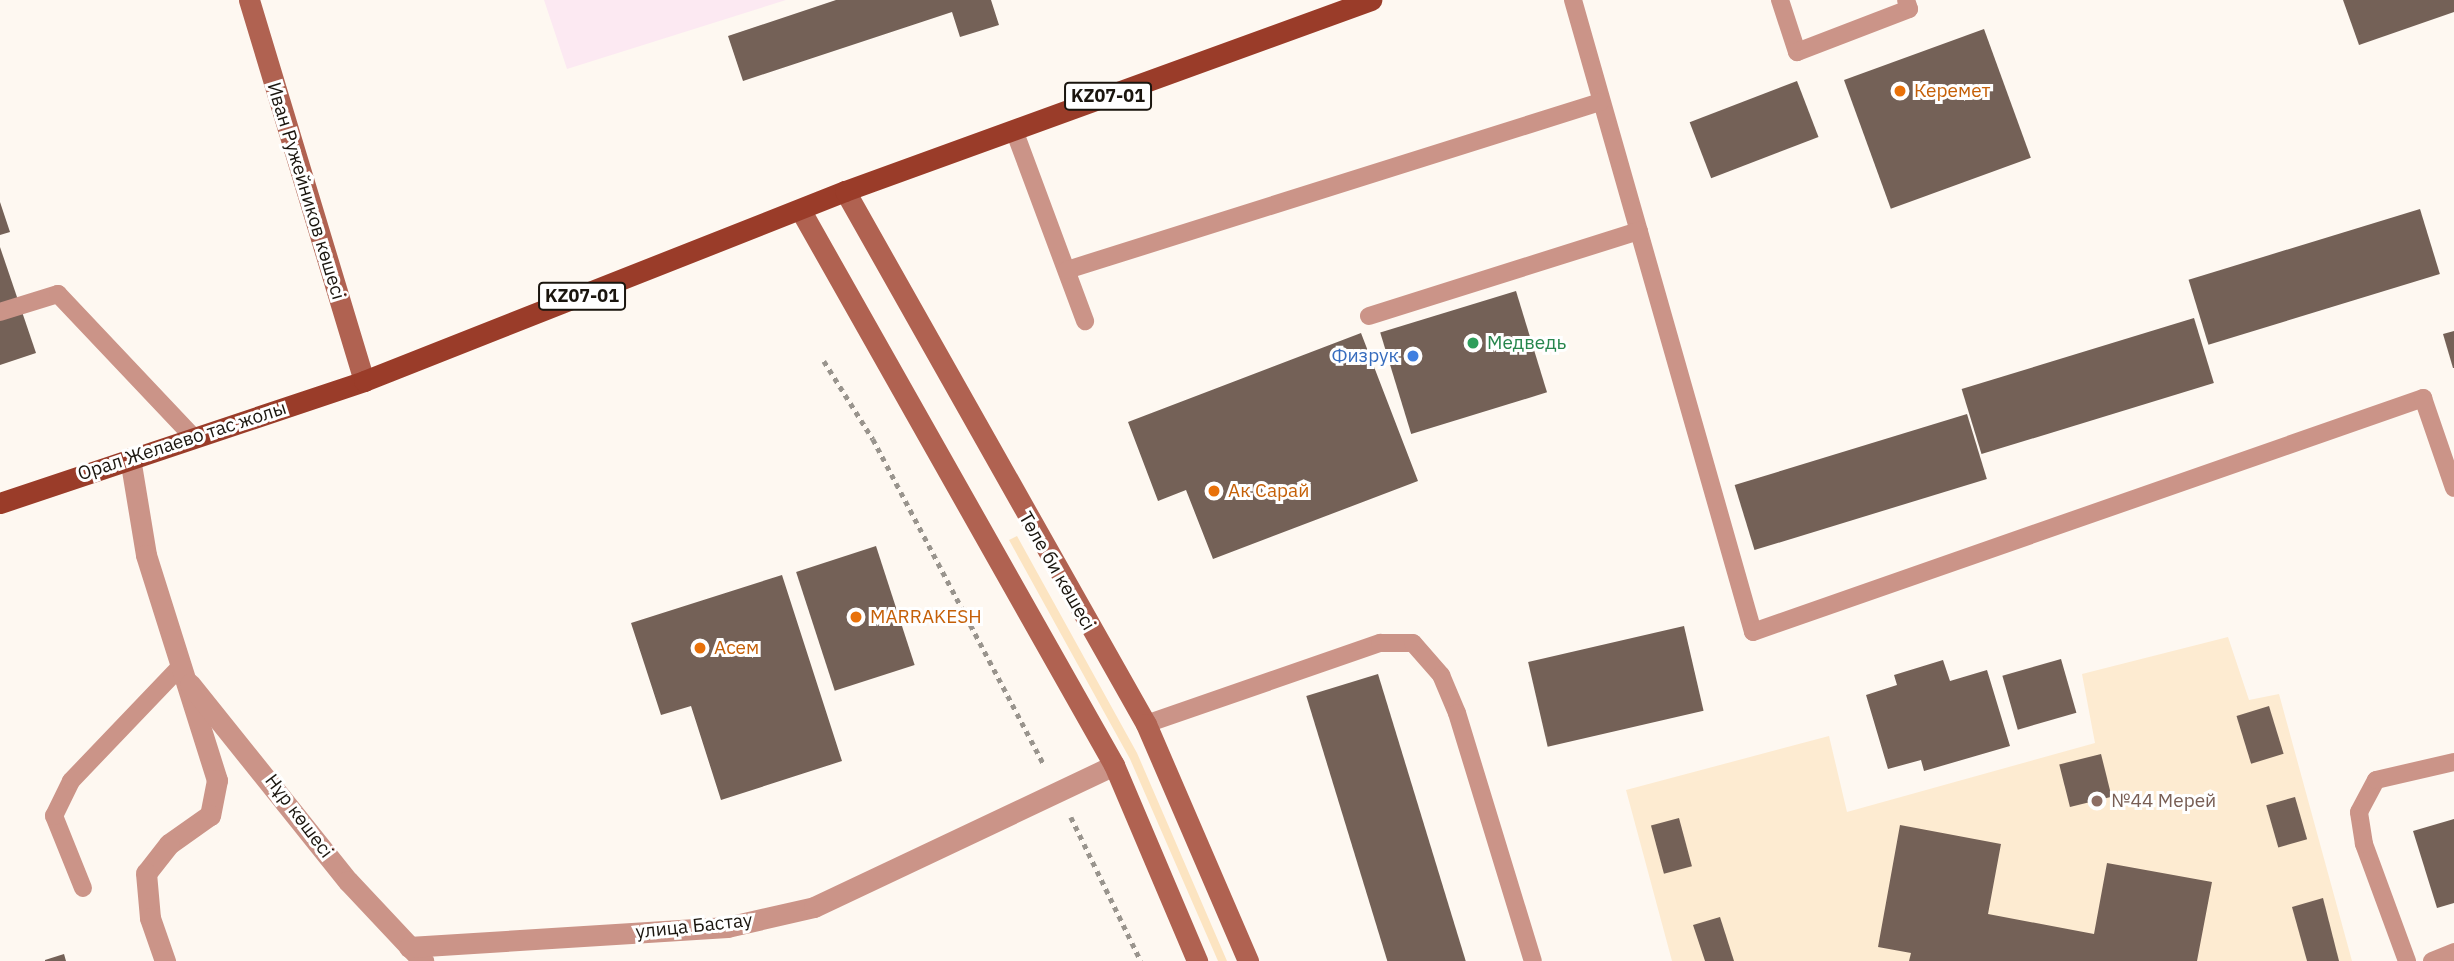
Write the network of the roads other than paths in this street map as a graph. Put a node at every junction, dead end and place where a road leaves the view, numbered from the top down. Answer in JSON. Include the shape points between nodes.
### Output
{"nodes":[{"id":1,"x":249,"y":0,"type":"edge"},
{"id":2,"x":1371,"y":0,"type":"edge"},
{"id":3,"x":1573,"y":0,"type":"edge"},
{"id":4,"x":1780,"y":0,"type":"edge"},
{"id":5,"x":1906,"y":0,"type":"edge"},
{"id":6,"x":1600,"y":102,"type":"junction"},
{"id":7,"x":1014,"y":130,"type":"junction"},
{"id":8,"x":845,"y":191,"type":"junction"},
{"id":9,"x":801,"y":211,"type":"junction"},
{"id":10,"x":1639,"y":231,"type":"junction"},
{"id":11,"x":1067,"y":270,"type":"junction"},
{"id":12,"x":0,"y":312,"type":"edge"},
{"id":13,"x":1369,"y":316,"type":"dead end"},
{"id":14,"x":1086,"y":321,"type":"dead end"},
{"id":15,"x":364,"y":381,"type":"junction"},
{"id":16,"x":193,"y":437,"type":"junction"},
{"id":17,"x":130,"y":458,"type":"junction"},
{"id":18,"x":2454,"y":488,"type":"edge"},
{"id":19,"x":0,"y":503,"type":"edge"},
{"id":20,"x":178,"y":669,"type":"junction"},
{"id":21,"x":1146,"y":724,"type":"junction"},
{"id":22,"x":2454,"y":762,"type":"edge"},
{"id":23,"x":1114,"y":765,"type":"junction"},
{"id":24,"x":83,"y":888,"type":"dead end"},
{"id":25,"x":2454,"y":952,"type":"edge"},
{"id":26,"x":416,"y":954,"type":"edge"},
{"id":27,"x":165,"y":961,"type":"edge"},
{"id":28,"x":1197,"y":961,"type":"edge"},
{"id":29,"x":1248,"y":961,"type":"edge"},
{"id":30,"x":1533,"y":961,"type":"edge"},
{"id":31,"x":2407,"y":961,"type":"edge"},
{"id":32,"x":2432,"y":961,"type":"edge"}],
"edges":[{"from":1,"to":15,"type":"main road","name":"Иван Ружейников көшесі"},
{"from":2,"to":7,"type":"main road","number":"KZ07-01"},
{"from":3,"to":6,"type":"lane"},
{"from":4,"to":5,"type":"lane","via":[[1797,52],[1909,9]]},
{"from":6,"to":10,"type":"lane"},
{"from":6,"to":11,"type":"lane"},
{"from":7,"to":8,"type":"main road","number":"KZ07-01"},
{"from":7,"to":11,"type":"lane"},
{"from":8,"to":9,"type":"main road"},
{"from":8,"to":21,"type":"main road","name":"Төле би көшесі"},
{"from":9,"to":15,"type":"main road","number":"KZ07-01"},
{"from":9,"to":23,"type":"main road"},
{"from":10,"to":13,"type":"lane"},
{"from":10,"to":18,"type":"lane","via":[[1753,632],[2423,398]]},
{"from":11,"to":14,"type":"lane"},
{"from":12,"to":16,"type":"lane","via":[[58,294]]},
{"from":15,"to":16,"type":"main road","name":"Орал Желаево тас жолы","number":"KZ07-01"},
{"from":16,"to":17,"type":"main road","name":"Орал Желаево тас жолы","number":"KZ07-01"},
{"from":17,"to":19,"type":"main road","name":"Орал Желаево тас жолы","number":"KZ07-01"},
{"from":17,"to":20,"type":"street","via":[[146,555]]},
{"from":20,"to":24,"type":"lane","via":[[71,781],[54,816]]},
{"from":20,"to":26,"type":"street","name":"Нұр көшесі"},
{"from":20,"to":27,"type":"street","via":[[217,780],[210,815],[169,844],[146,873],[150,918]]},
{"from":21,"to":29,"type":"main road","name":"Төле би көшесі"},
{"from":21,"to":30,"type":"lane","via":[[1380,643],[1413,643],[1441,675],[1457,713]]},
{"from":22,"to":31,"type":"lane","via":[[2376,780],[2359,812]]},
{"from":23,"to":26,"type":"street","name":"улица Бастау","via":[[1060,794],[802,910],[727,927]]},
{"from":23,"to":28,"type":"main road"},
{"from":25,"to":32,"type":"lane"}]}
